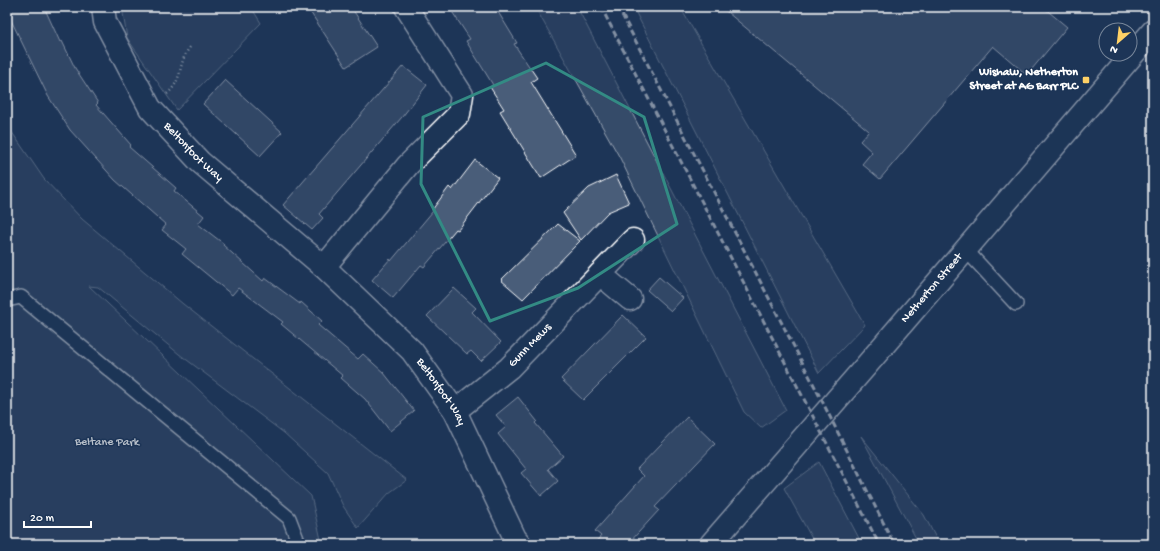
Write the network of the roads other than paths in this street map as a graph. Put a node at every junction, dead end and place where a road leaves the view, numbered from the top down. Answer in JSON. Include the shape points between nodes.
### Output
{"nodes":[{"id":1,"x":103,"y":7,"type":"edge"},
{"id":2,"x":406,"y":7,"type":"edge"},
{"id":3,"x":1153,"y":31,"type":"edge"},
{"id":4,"x":633,"y":240,"type":"dead end"},
{"id":5,"x":965,"y":249,"type":"junction"},
{"id":6,"x":324,"y":267,"type":"junction"},
{"id":7,"x":600,"y":274,"type":"junction"},
{"id":8,"x":630,"y":299,"type":"dead end"},
{"id":9,"x":7,"y":300,"type":"edge"},
{"id":10,"x":1016,"y":304,"type":"dead end"},
{"id":11,"x":455,"y":411,"type":"junction"},
{"id":12,"x":299,"y":544,"type":"edge"},
{"id":13,"x":520,"y":544,"type":"edge"},
{"id":14,"x":711,"y":544,"type":"edge"}],
"edges":[{"from":1,"to":6,"type":"street","name":"Beltonfoot Way","via":[[104,22],[150,108],[200,162]]},
{"from":2,"to":6,"type":"street","via":[[462,95],[459,114],[408,166]]},
{"from":3,"to":5,"type":"street","name":"Netherton Street"},
{"from":4,"to":7,"type":"street","name":"Gunn Mews"},
{"from":5,"to":10,"type":"lane"},
{"from":5,"to":14,"type":"street","name":"Netherton Street"},
{"from":6,"to":11,"type":"street","name":"Beltonfoot Way","via":[[412,351]]},
{"from":7,"to":8,"type":"street"},
{"from":7,"to":11,"type":"street","name":"Gunn Mews","via":[[508,368]]},
{"from":9,"to":12,"type":"lane","via":[[20,297],[289,518]]},
{"from":11,"to":13,"type":"street","name":"Beltonfoot Way"}]}
